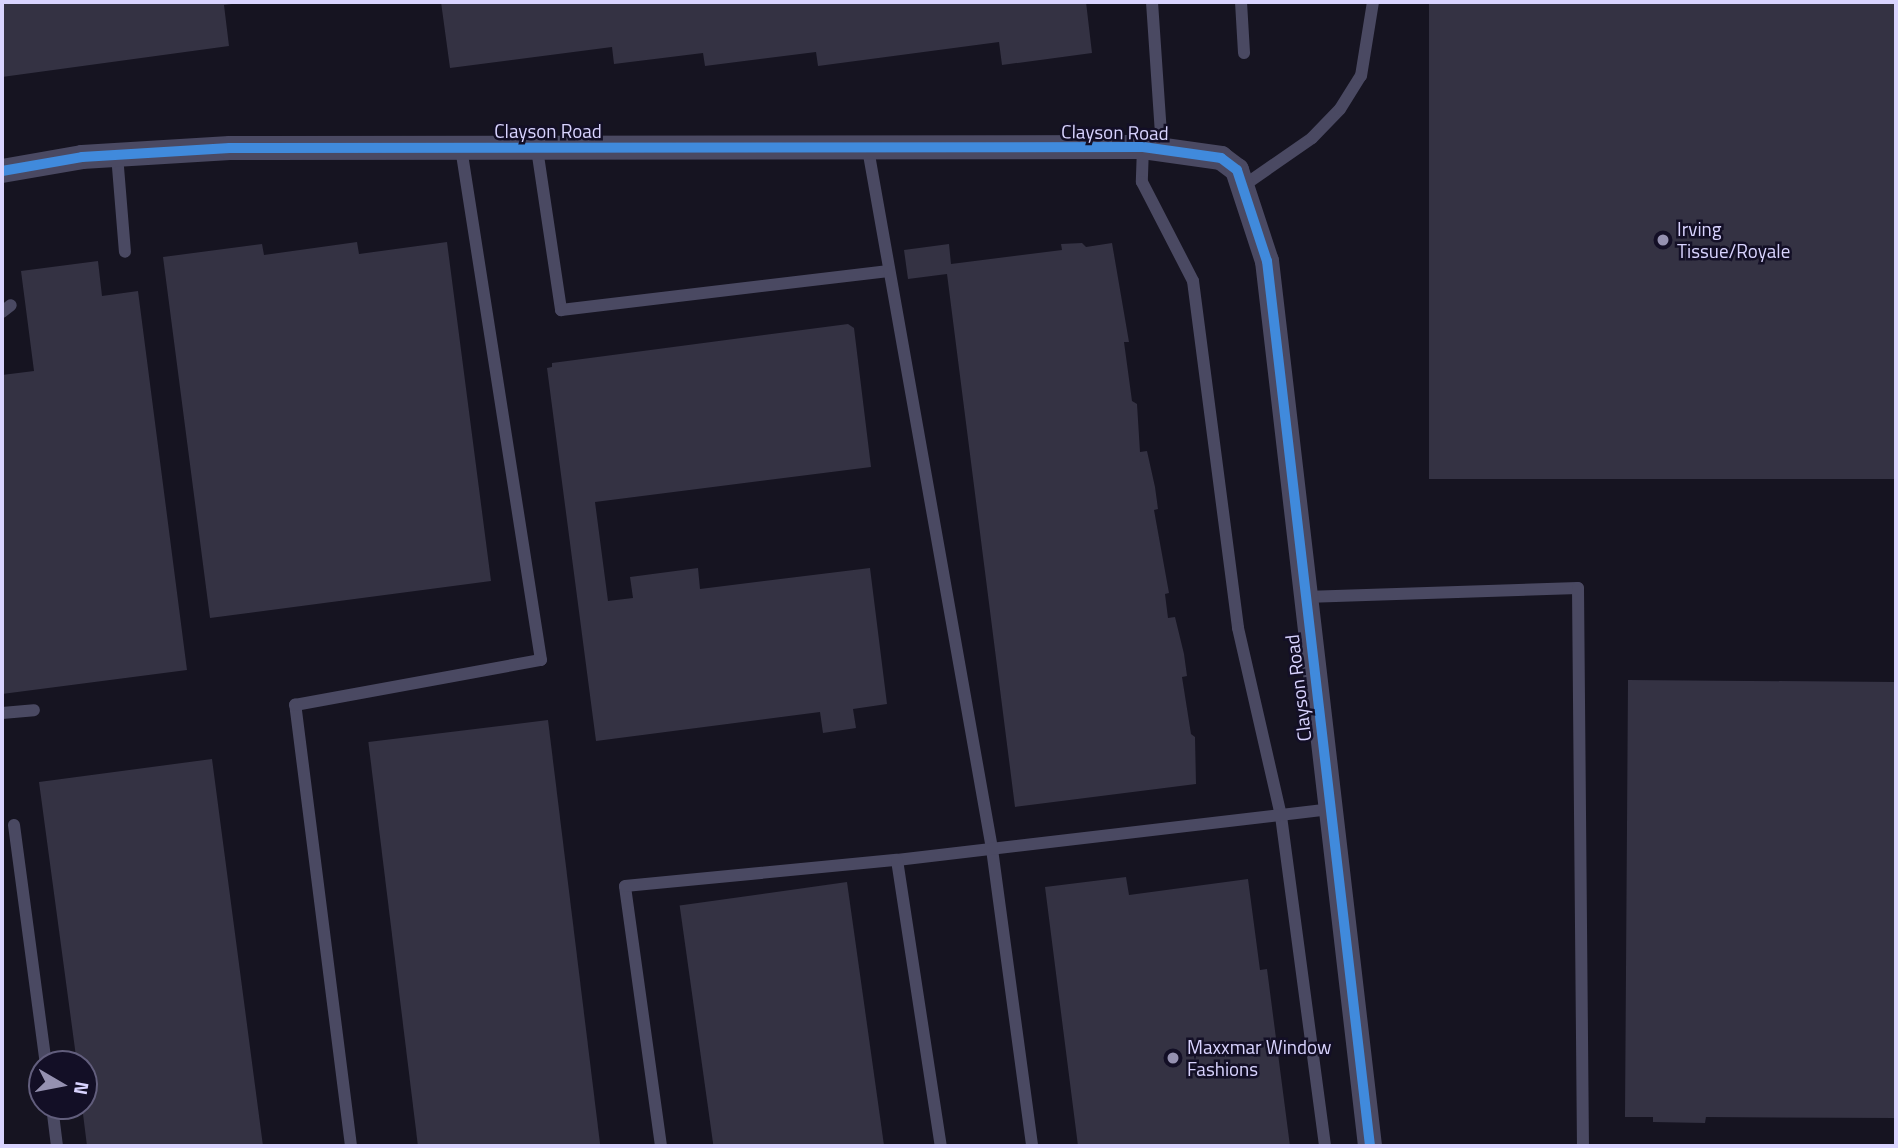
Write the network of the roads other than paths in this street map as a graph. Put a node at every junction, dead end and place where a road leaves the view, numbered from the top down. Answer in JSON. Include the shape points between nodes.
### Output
{"nodes":[{"id":1,"x":1152,"y":2,"type":"edge"},
{"id":2,"x":1241,"y":2,"type":"edge"},
{"id":3,"x":1373,"y":2,"type":"edge"},
{"id":4,"x":1244,"y":53,"type":"dead end"},
{"id":5,"x":461,"y":148,"type":"junction"},
{"id":6,"x":1153,"y":148,"type":"junction"},
{"id":7,"x":537,"y":149,"type":"junction"},
{"id":8,"x":867,"y":149,"type":"junction"},
{"id":9,"x":117,"y":155,"type":"junction"},
{"id":10,"x":2,"y":171,"type":"edge"},
{"id":11,"x":1243,"y":186,"type":"junction"},
{"id":12,"x":125,"y":252,"type":"dead end"},
{"id":13,"x":889,"y":271,"type":"junction"},
{"id":14,"x":1305,"y":597,"type":"junction"},
{"id":15,"x":34,"y":710,"type":"dead end"},
{"id":16,"x":2,"y":713,"type":"edge"},
{"id":17,"x":1330,"y":809,"type":"junction"},
{"id":18,"x":1281,"y":816,"type":"junction"},
{"id":19,"x":14,"y":825,"type":"dead end"},
{"id":20,"x":992,"y":849,"type":"junction"},
{"id":21,"x":898,"y":860,"type":"junction"},
{"id":22,"x":44,"y":1050,"type":"edge"},
{"id":23,"x":54,"y":1120,"type":"edge"},
{"id":24,"x":57,"y":1146,"type":"edge"},
{"id":25,"x":351,"y":1146,"type":"edge"},
{"id":26,"x":661,"y":1146,"type":"edge"},
{"id":27,"x":941,"y":1146,"type":"edge"},
{"id":28,"x":1032,"y":1146,"type":"edge"},
{"id":29,"x":1325,"y":1146,"type":"edge"},
{"id":30,"x":1370,"y":1146,"type":"edge"},
{"id":31,"x":1583,"y":1146,"type":"edge"}],
"edges":[{"from":1,"to":6,"type":"lane"},
{"from":2,"to":4,"type":"lane"},
{"from":3,"to":11,"type":"lane","via":[[1361,76],[1340,109],[1312,138]]},
{"from":5,"to":7,"type":"street","name":"Clayson Road"},
{"from":5,"to":9,"type":"street","name":"Clayson Road","via":[[230,148]]},
{"from":5,"to":25,"type":"lane","via":[[541,660],[295,705]]},
{"from":6,"to":8,"type":"street","name":"Clayson Road"},
{"from":6,"to":11,"type":"street","name":"Clayson Road","via":[[1221,158],[1237,170]]},
{"from":6,"to":18,"type":"lane","via":[[1142,182],[1193,281],[1238,628]]},
{"from":7,"to":8,"type":"street","name":"Clayson Road"},
{"from":7,"to":13,"type":"lane","via":[[561,310]]},
{"from":8,"to":13,"type":"lane"},
{"from":9,"to":10,"type":"street","name":"Clayson Road"},
{"from":9,"to":12,"type":"lane"},
{"from":11,"to":14,"type":"street","name":"Clayson Road","via":[[1267,261]]},
{"from":13,"to":20,"type":"lane"},
{"from":14,"to":17,"type":"street","name":"Clayson Road"},
{"from":14,"to":31,"type":"lane","via":[[1578,587]]},
{"from":15,"to":16,"type":"lane"},
{"from":17,"to":18,"type":"lane"},
{"from":17,"to":30,"type":"street","name":"Clayson Road"},
{"from":18,"to":20,"type":"lane"},
{"from":18,"to":29,"type":"lane"},
{"from":19,"to":22,"type":"lane"},
{"from":20,"to":21,"type":"lane"},
{"from":20,"to":28,"type":"lane"},
{"from":21,"to":26,"type":"lane","via":[[625,886]]},
{"from":21,"to":27,"type":"lane"},
{"from":23,"to":24,"type":"lane"}]}
